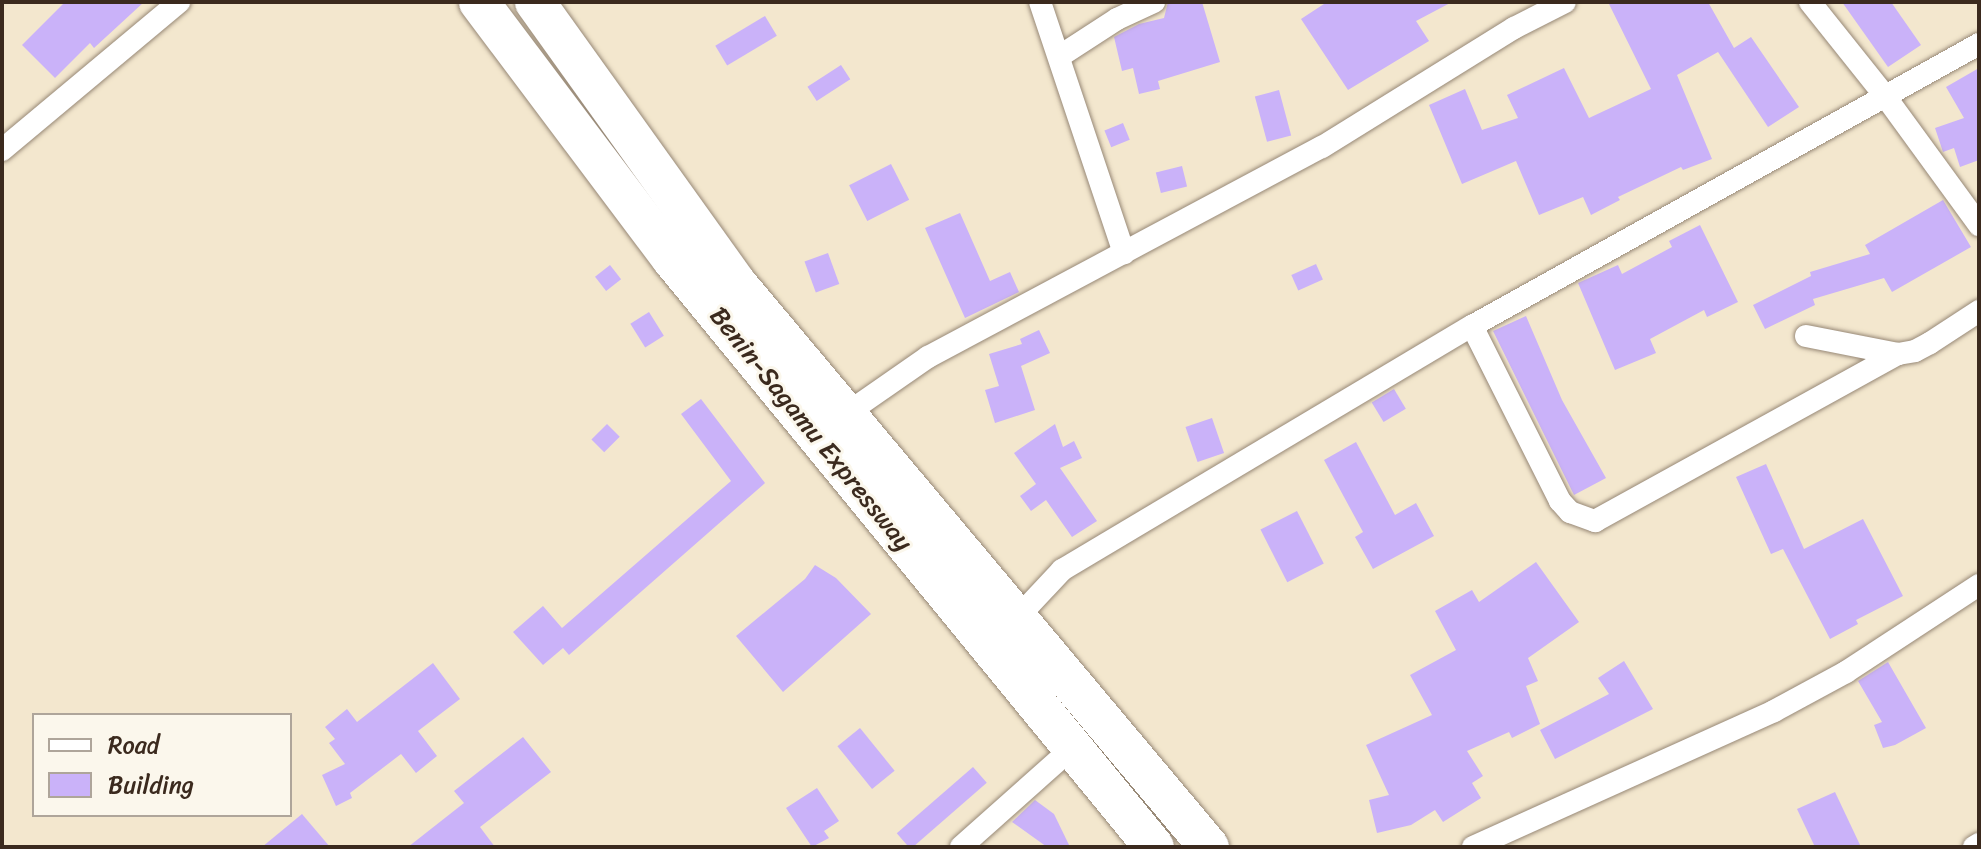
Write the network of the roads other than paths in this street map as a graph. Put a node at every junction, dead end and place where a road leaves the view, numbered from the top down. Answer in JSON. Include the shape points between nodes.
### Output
{"nodes":[{"id":1,"x":179,"y":2,"type":"edge"},
{"id":2,"x":479,"y":2,"type":"edge"},
{"id":3,"x":535,"y":2,"type":"edge"},
{"id":4,"x":1040,"y":2,"type":"edge"},
{"id":5,"x":1154,"y":2,"type":"edge"},
{"id":6,"x":1565,"y":2,"type":"edge"},
{"id":7,"x":1810,"y":2,"type":"edge"},
{"id":8,"x":1979,"y":44,"type":"edge"},
{"id":9,"x":1060,"y":56,"type":"junction"},
{"id":10,"x":1885,"y":96,"type":"junction"},
{"id":11,"x":2,"y":150,"type":"edge"},
{"id":12,"x":1979,"y":225,"type":"edge"},
{"id":13,"x":1124,"y":253,"type":"junction"},
{"id":14,"x":1979,"y":311,"type":"edge"},
{"id":15,"x":1472,"y":326,"type":"junction"},
{"id":16,"x":1806,"y":336,"type":"dead end"},
{"id":17,"x":1898,"y":354,"type":"junction"},
{"id":18,"x":846,"y":414,"type":"junction"},
{"id":19,"x":1979,"y":585,"type":"edge"},
{"id":20,"x":1017,"y":618,"type":"junction"},
{"id":21,"x":1071,"y":749,"type":"junction"},
{"id":22,"x":961,"y":847,"type":"edge"},
{"id":23,"x":1154,"y":847,"type":"edge"},
{"id":24,"x":1209,"y":847,"type":"edge"},
{"id":25,"x":1473,"y":847,"type":"edge"}],
"edges":[{"from":1,"to":11,"type":"street"},
{"from":2,"to":21,"type":"highway","name":"Benin-Sagamu Expressway","via":[[672,259]]},
{"from":3,"to":18,"type":"highway","via":[[736,283]]},
{"from":4,"to":9,"type":"street"},
{"from":5,"to":9,"type":"street"},
{"from":6,"to":13,"type":"street","via":[[1322,147]]},
{"from":7,"to":10,"type":"street"},
{"from":8,"to":10,"type":"street"},
{"from":9,"to":13,"type":"street"},
{"from":10,"to":12,"type":"street"},
{"from":10,"to":15,"type":"street"},
{"from":13,"to":18,"type":"street","via":[[928,357]]},
{"from":14,"to":17,"type":"street","via":[[1915,351]]},
{"from":15,"to":17,"type":"street","via":[[1560,501],[1570,512],[1595,521]]},
{"from":15,"to":20,"type":"street","via":[[1062,570]]},
{"from":16,"to":17,"type":"street"},
{"from":18,"to":20,"type":"highway"},
{"from":19,"to":25,"type":"street","via":[[1846,672],[1774,711]]},
{"from":20,"to":24,"type":"highway"},
{"from":21,"to":22,"type":"street"},
{"from":21,"to":23,"type":"highway","name":"Benin-Sagamu Expressway"}]}
